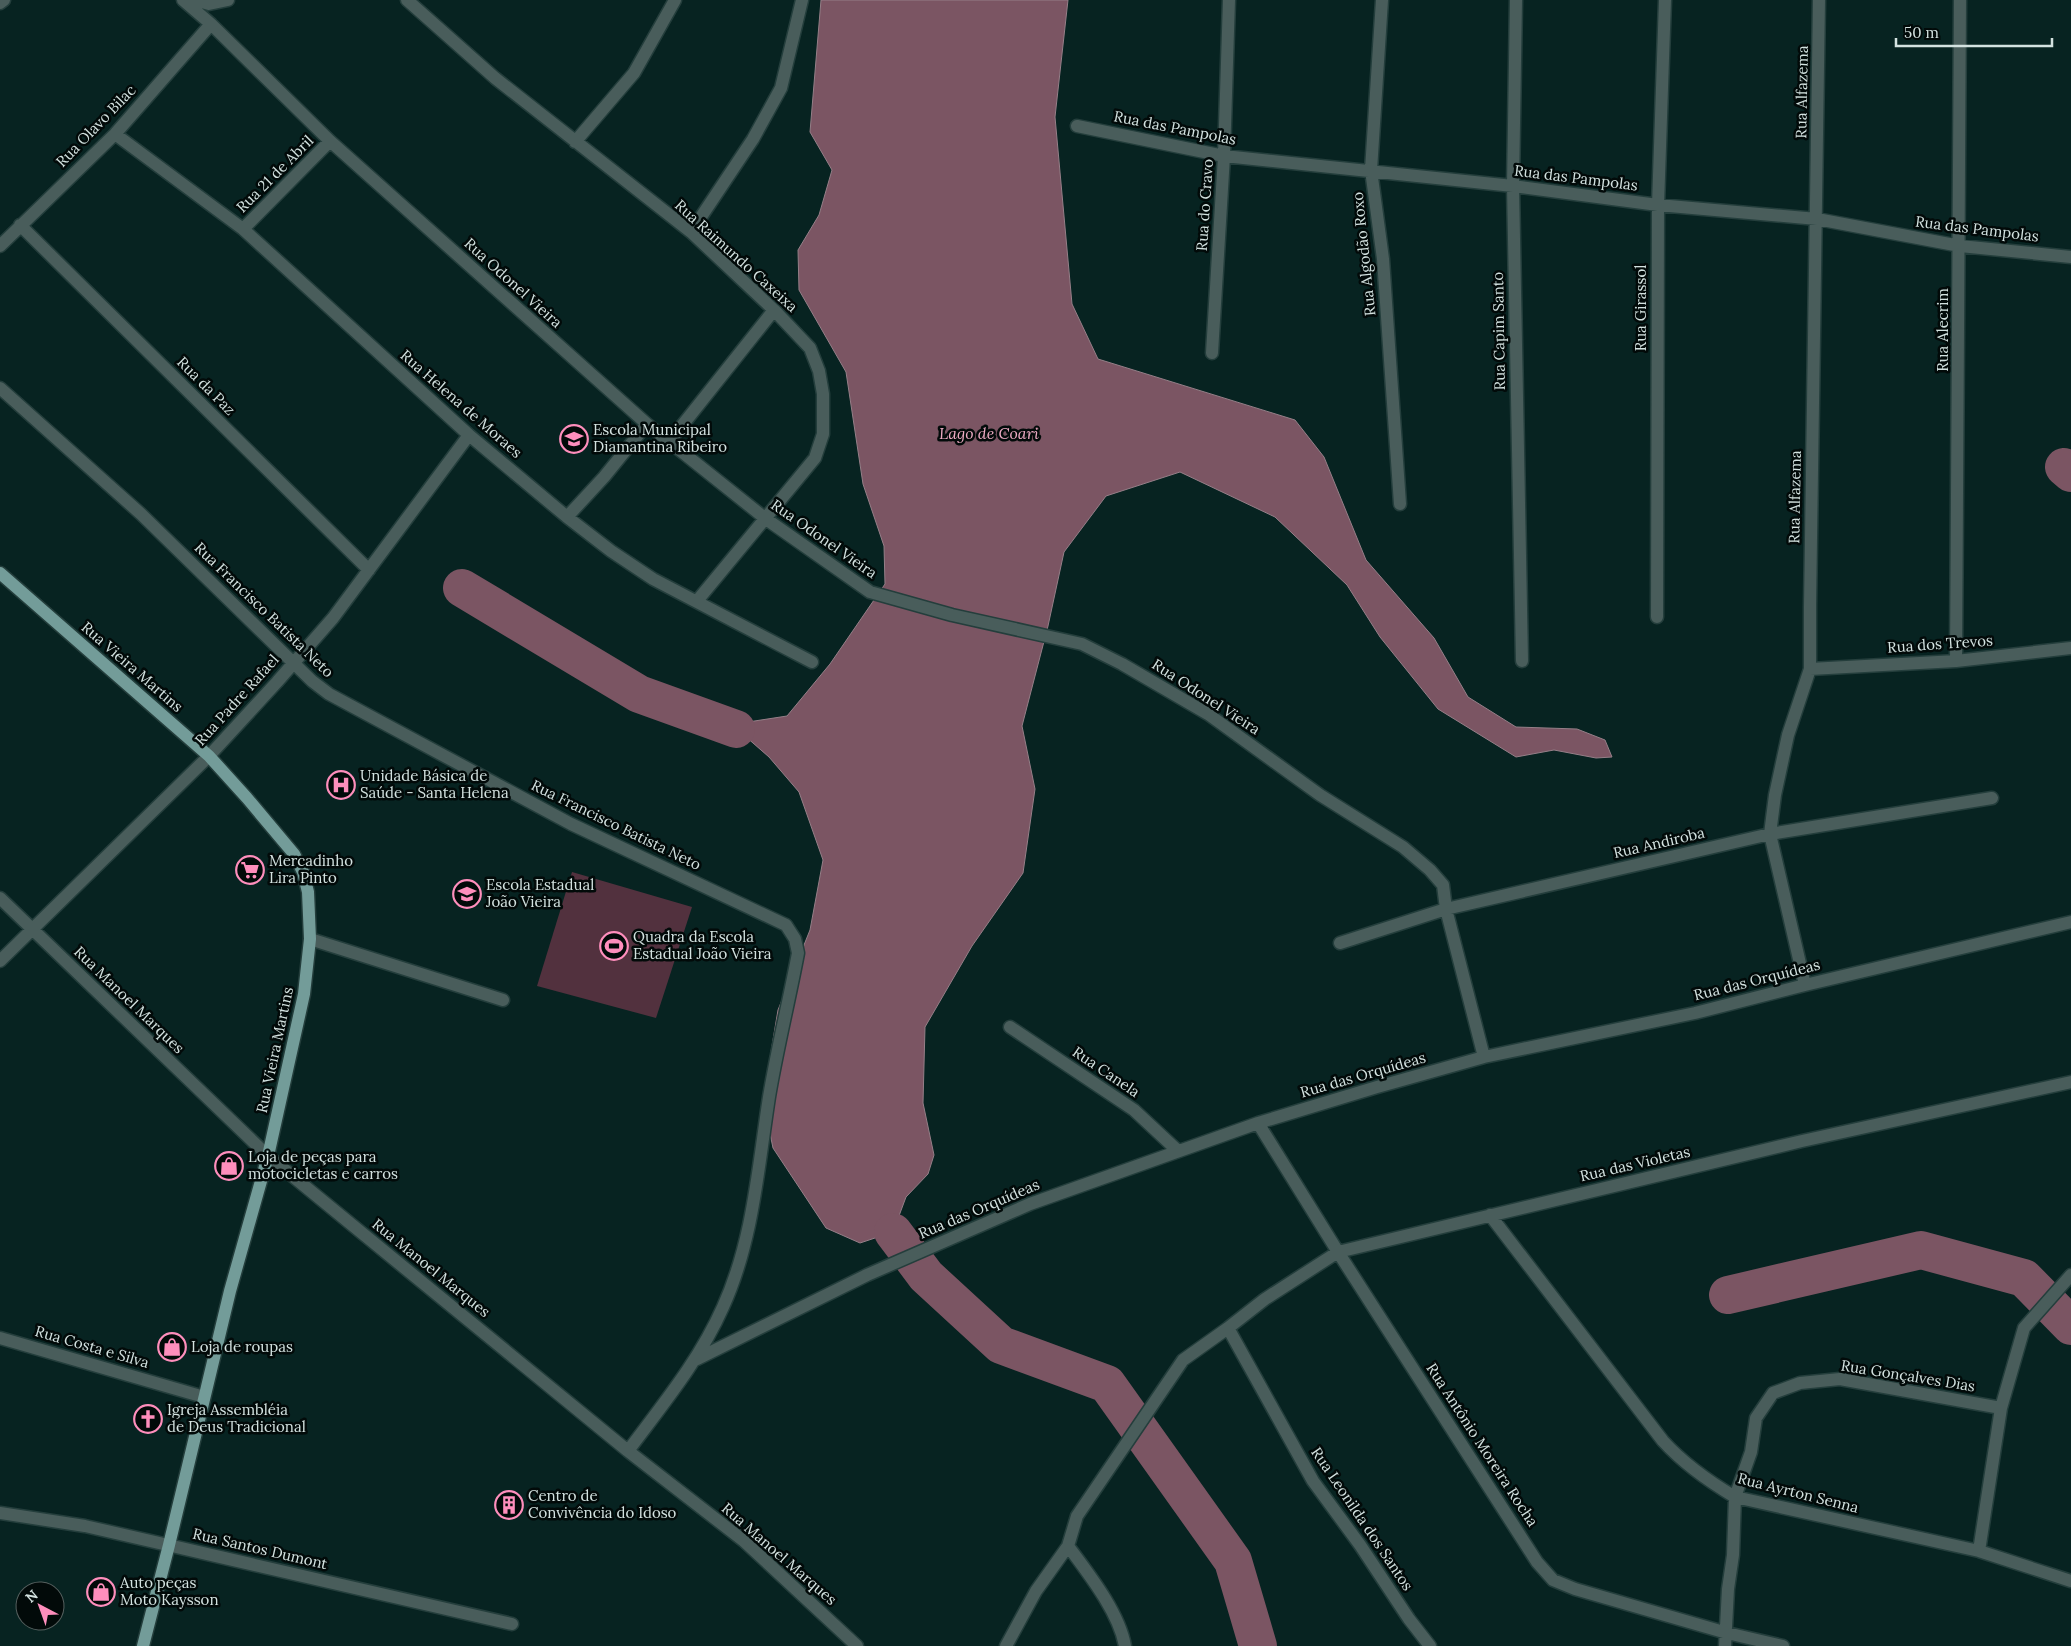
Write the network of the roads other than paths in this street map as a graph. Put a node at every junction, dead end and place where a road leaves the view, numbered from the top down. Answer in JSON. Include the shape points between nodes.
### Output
{"nodes":[{"id":1,"x":4,"y":0,"type":"edge"},
{"id":2,"x":184,"y":0,"type":"edge"},
{"id":3,"x":195,"y":0,"type":"edge"},
{"id":4,"x":228,"y":0,"type":"edge"},
{"id":5,"x":407,"y":0,"type":"edge"},
{"id":6,"x":675,"y":0,"type":"edge"},
{"id":7,"x":802,"y":0,"type":"edge"},
{"id":8,"x":1229,"y":0,"type":"edge"},
{"id":9,"x":1382,"y":0,"type":"edge"},
{"id":10,"x":1516,"y":0,"type":"edge"},
{"id":11,"x":1665,"y":0,"type":"edge"},
{"id":12,"x":1819,"y":0,"type":"edge"},
{"id":13,"x":1960,"y":0,"type":"edge"},
{"id":14,"x":0,"y":3,"type":"edge"},
{"id":15,"x":211,"y":24,"type":"junction"},
{"id":16,"x":1077,"y":126,"type":"dead end"},
{"id":17,"x":115,"y":134,"type":"junction"},
{"id":18,"x":330,"y":141,"type":"junction"},
{"id":19,"x":575,"y":142,"type":"junction"},
{"id":20,"x":1224,"y":156,"type":"junction"},
{"id":21,"x":1371,"y":170,"type":"junction"},
{"id":22,"x":1513,"y":186,"type":"junction"},
{"id":23,"x":1658,"y":205,"type":"junction"},
{"id":24,"x":1817,"y":219,"type":"junction"},
{"id":25,"x":20,"y":225,"type":"junction"},
{"id":26,"x":243,"y":229,"type":"junction"},
{"id":27,"x":691,"y":232,"type":"junction"},
{"id":28,"x":0,"y":246,"type":"edge"},
{"id":29,"x":1960,"y":246,"type":"junction"},
{"id":30,"x":2071,"y":256,"type":"edge"},
{"id":31,"x":774,"y":310,"type":"junction"},
{"id":32,"x":1212,"y":353,"type":"dead end"},
{"id":33,"x":0,"y":388,"type":"edge"},
{"id":34,"x":647,"y":424,"type":"junction"},
{"id":35,"x":469,"y":435,"type":"junction"},
{"id":36,"x":669,"y":442,"type":"junction"},
{"id":37,"x":1400,"y":504,"type":"dead end"},
{"id":38,"x":567,"y":517,"type":"junction"},
{"id":39,"x":766,"y":519,"type":"junction"},
{"id":40,"x":369,"y":570,"type":"junction"},
{"id":41,"x":0,"y":573,"type":"edge"},
{"id":42,"x":697,"y":601,"type":"junction"},
{"id":43,"x":1657,"y":617,"type":"dead end"},
{"id":44,"x":2071,"y":648,"type":"edge"},
{"id":45,"x":1522,"y":661,"type":"dead end"},
{"id":46,"x":1956,"y":661,"type":"junction"},
{"id":47,"x":293,"y":662,"type":"junction"},
{"id":48,"x":812,"y":662,"type":"dead end"},
{"id":49,"x":1810,"y":669,"type":"junction"},
{"id":50,"x":209,"y":756,"type":"junction"},
{"id":51,"x":1992,"y":798,"type":"dead end"},
{"id":52,"x":1770,"y":834,"type":"junction"},
{"id":53,"x":0,"y":898,"type":"edge"},
{"id":54,"x":1446,"y":909,"type":"junction"},
{"id":55,"x":2071,"y":922,"type":"edge"},
{"id":56,"x":33,"y":930,"type":"junction"},
{"id":57,"x":310,"y":939,"type":"junction"},
{"id":58,"x":1340,"y":943,"type":"dead end"},
{"id":59,"x":0,"y":961,"type":"edge"},
{"id":60,"x":1805,"y":985,"type":"junction"},
{"id":61,"x":503,"y":1000,"type":"dead end"},
{"id":62,"x":1010,"y":1027,"type":"dead end"},
{"id":63,"x":1484,"y":1057,"type":"junction"},
{"id":64,"x":2071,"y":1082,"type":"edge"},
{"id":65,"x":1258,"y":1123,"type":"junction"},
{"id":66,"x":1178,"y":1151,"type":"junction"},
{"id":67,"x":268,"y":1156,"type":"junction"},
{"id":68,"x":1490,"y":1215,"type":"junction"},
{"id":69,"x":1338,"y":1252,"type":"junction"},
{"id":70,"x":2071,"y":1275,"type":"edge"},
{"id":71,"x":1228,"y":1328,"type":"junction"},
{"id":72,"x":0,"y":1338,"type":"edge"},
{"id":73,"x":697,"y":1358,"type":"junction"},
{"id":74,"x":204,"y":1397,"type":"junction"},
{"id":75,"x":2001,"y":1408,"type":"junction"},
{"id":76,"x":628,"y":1451,"type":"junction"},
{"id":77,"x":1735,"y":1497,"type":"junction"},
{"id":78,"x":0,"y":1513,"type":"edge"},
{"id":79,"x":170,"y":1545,"type":"junction"},
{"id":80,"x":1068,"y":1546,"type":"junction"},
{"id":81,"x":1979,"y":1551,"type":"junction"},
{"id":82,"x":2071,"y":1581,"type":"edge"},
{"id":83,"x":512,"y":1624,"type":"dead end"},
{"id":84,"x":1726,"y":1633,"type":"junction"},
{"id":85,"x":143,"y":1646,"type":"edge"},
{"id":86,"x":857,"y":1646,"type":"edge"},
{"id":87,"x":1006,"y":1646,"type":"edge"},
{"id":88,"x":1125,"y":1646,"type":"edge"},
{"id":89,"x":1430,"y":1646,"type":"edge"},
{"id":90,"x":1725,"y":1646,"type":"edge"},
{"id":91,"x":1783,"y":1646,"type":"edge"}],
"edges":[{"from":1,"to":14,"type":"street"},
{"from":2,"to":15,"type":"street","name":"Rua Odonel Vieira"},
{"from":3,"to":4,"type":"street","via":[[209,4]]},
{"from":5,"to":19,"type":"street","name":"Rua Raimundo Caxeixa","via":[[495,78]]},
{"from":6,"to":19,"type":"street","via":[[634,73]]},
{"from":7,"to":27,"type":"street","via":[[781,88],[753,139]]},
{"from":8,"to":20,"type":"street","name":"Rua do Cravo"},
{"from":9,"to":21,"type":"street","name":"Rua Algodão Roxo"},
{"from":10,"to":22,"type":"street","name":"Rua Capim Santo"},
{"from":11,"to":23,"type":"street","name":"Rua Girassol"},
{"from":12,"to":24,"type":"street","name":"Rua Alfazema"},
{"from":13,"to":29,"type":"street","name":"Rua Alecrim"},
{"from":15,"to":17,"type":"street","name":"Rua Olavo Bilac"},
{"from":15,"to":18,"type":"street","name":"Rua Odonel Vieira"},
{"from":16,"to":20,"type":"street","name":"Rua das Pampolas"},
{"from":17,"to":25,"type":"street","name":"Rua Olavo Bilac"},
{"from":17,"to":26,"type":"street","name":"Rua Helena de Moraes"},
{"from":18,"to":26,"type":"street","name":"Rua 21 de Abril"},
{"from":18,"to":34,"type":"street","name":"Rua Odonel Vieira"},
{"from":19,"to":27,"type":"street","name":"Rua Raimundo Caxeixa"},
{"from":20,"to":21,"type":"street","name":"Rua das Pampolas"},
{"from":20,"to":32,"type":"street","name":"Rua do Cravo"},
{"from":21,"to":22,"type":"street","name":"Rua das Pampolas"},
{"from":21,"to":37,"type":"street","name":"Rua Algodão Roxo","via":[[1383,259]]},
{"from":22,"to":23,"type":"street","name":"Rua das Pampolas"},
{"from":22,"to":45,"type":"street","name":"Rua Capim Santo"},
{"from":23,"to":24,"type":"street","name":"Rua das Pampolas"},
{"from":23,"to":43,"type":"street","name":"Rua Girassol"},
{"from":24,"to":29,"type":"street","name":"Rua das Pampolas"},
{"from":24,"to":49,"type":"street","name":"Rua Alfazema"},
{"from":25,"to":28,"type":"street","name":"Rua Olavo Bilac"},
{"from":25,"to":40,"type":"street","name":"Rua da Paz"},
{"from":26,"to":35,"type":"street","name":"Rua Helena de Moraes"},
{"from":27,"to":31,"type":"street","name":"Rua Raimundo Caxeixa"},
{"from":29,"to":30,"type":"street","name":"Rua das Pampolas"},
{"from":29,"to":46,"type":"street","name":"Rua Alecrim"},
{"from":31,"to":36,"type":"street"},
{"from":31,"to":39,"type":"street","name":"Rua Raimundo Caxeixa","via":[[810,348],[823,394],[824,434],[815,458]]},
{"from":33,"to":47,"type":"street","name":"Rua Francisco Batista Neto","via":[[141,514]]},
{"from":34,"to":36,"type":"street","name":"Rua Odonel Vieira"},
{"from":34,"to":38,"type":"street"},
{"from":35,"to":38,"type":"street","name":"Rua Helena de Moraes"},
{"from":35,"to":40,"type":"street","name":"Rua Padre Rafael"},
{"from":36,"to":39,"type":"street","name":"Rua Odonel Vieira"},
{"from":38,"to":42,"type":"street","name":"Rua Helena de Moraes","via":[[653,580]]},
{"from":39,"to":42,"type":"street","name":"Rua Raimundo Caxeixa"},
{"from":39,"to":54,"type":"street","name":"Rua Odonel Vieira","via":[[870,592],[952,615],[1082,644],[1122,664],[1208,714],[1320,795],[1403,847],[1443,885]]},
{"from":40,"to":47,"type":"street","name":"Rua Padre Rafael","via":[[333,618]]},
{"from":41,"to":50,"type":"main road","name":"Rua Vieira Martins"},
{"from":42,"to":48,"type":"street","name":"Rua Helena de Moraes"},
{"from":44,"to":46,"type":"street","name":"Rua dos Trevos"},
{"from":46,"to":49,"type":"street","name":"Rua dos Trevos"},
{"from":47,"to":50,"type":"street","name":"Rua Padre Rafael"},
{"from":47,"to":73,"type":"street","name":"Rua Francisco Batista Neto","via":[[329,694],[571,824],[786,925],[795,939],[798,953],[769,1096],[743,1256],[724,1307]]},
{"from":49,"to":52,"type":"street","name":"Rua Alfazema","via":[[1788,735]]},
{"from":50,"to":56,"type":"street","name":"Rua Padre Rafael"},
{"from":50,"to":57,"type":"main road","name":"Rua Vieira Martins","via":[[294,854],[308,892]]},
{"from":51,"to":52,"type":"street","name":"Rua Andiroba"},
{"from":52,"to":54,"type":"street","name":"Rua Andiroba"},
{"from":52,"to":60,"type":"street","name":"Rua Alfazema"},
{"from":53,"to":56,"type":"street","name":"Rua Manoel Marques"},
{"from":54,"to":58,"type":"street","name":"Rua Andiroba"},
{"from":54,"to":63,"type":"street","name":"Rua Odonel Vieira"},
{"from":55,"to":60,"type":"street","name":"Rua das Orquídeas"},
{"from":56,"to":59,"type":"street","name":"Rua Padre Rafael"},
{"from":56,"to":67,"type":"street","name":"Rua Manoel Marques"},
{"from":57,"to":61,"type":"street"},
{"from":57,"to":67,"type":"main road","name":"Rua Vieira Martins","via":[[304,994]]},
{"from":60,"to":63,"type":"street","name":"Rua das Orquídeas","via":[[1696,1013]]},
{"from":62,"to":66,"type":"street","name":"Rua Canela","via":[[1134,1110]]},
{"from":63,"to":65,"type":"street","name":"Rua das Orquídeas"},
{"from":64,"to":68,"type":"street","name":"Rua das Violetas","via":[[1802,1141]]},
{"from":65,"to":66,"type":"street","name":"Rua das Orquídeas"},
{"from":65,"to":69,"type":"street","name":"Rua Antônio Moreira Rocha"},
{"from":66,"to":73,"type":"street","name":"Rua das Orquídeas","via":[[982,1224],[867,1275]]},
{"from":67,"to":74,"type":"main road","name":"Rua Vieira Martins"},
{"from":67,"to":76,"type":"street","name":"Rua Manoel Marques"},
{"from":68,"to":69,"type":"street","name":"Rua das Violetas"},
{"from":68,"to":77,"type":"street","name":"Rua Ayrton Senna","via":[[1663,1441],[1680,1459]]},
{"from":69,"to":71,"type":"street","name":"Rua das Violetas","via":[[1265,1299]]},
{"from":69,"to":84,"type":"street","name":"Rua Antônio Moreira Rocha","via":[[1537,1562],[1553,1580]]},
{"from":70,"to":75,"type":"street","via":[[2024,1328]]},
{"from":71,"to":80,"type":"street","name":"Rua das Violetas","via":[[1183,1360],[1077,1516]]},
{"from":71,"to":89,"type":"street","name":"Rua Leonilda dos Santos","via":[[1313,1481]]},
{"from":72,"to":74,"type":"street","name":"Rua Costa e Silva"},
{"from":73,"to":76,"type":"street","name":"Rua Francisco Batista Neto"},
{"from":74,"to":79,"type":"main road","name":"Rua Vieira Martins"},
{"from":75,"to":77,"type":"street","name":"Rua Gonçalves Dias","via":[[1840,1379],[1800,1383],[1773,1393],[1756,1418],[1751,1452]]},
{"from":75,"to":81,"type":"street"},
{"from":76,"to":86,"type":"street","name":"Rua Manoel Marques","via":[[744,1542]]},
{"from":77,"to":81,"type":"street","name":"Rua Ayrton Senna"},
{"from":77,"to":84,"type":"street","name":"Rua Gonçalves Dias"},
{"from":78,"to":79,"type":"street","name":"Rua Santos Dumont","via":[[85,1526]]},
{"from":79,"to":83,"type":"street","name":"Rua Santos Dumont"},
{"from":79,"to":85,"type":"main road","name":"Rua Vieira Martins"},
{"from":80,"to":87,"type":"street","via":[[1036,1591]]},
{"from":80,"to":88,"type":"street","via":[[1110,1608]]},
{"from":81,"to":82,"type":"street","name":"Rua Ayrton Senna"},
{"from":84,"to":90,"type":"street","name":"Rua Gonçalves Dias"},
{"from":84,"to":91,"type":"street","name":"Rua Antônio Moreira Rocha"}]}
